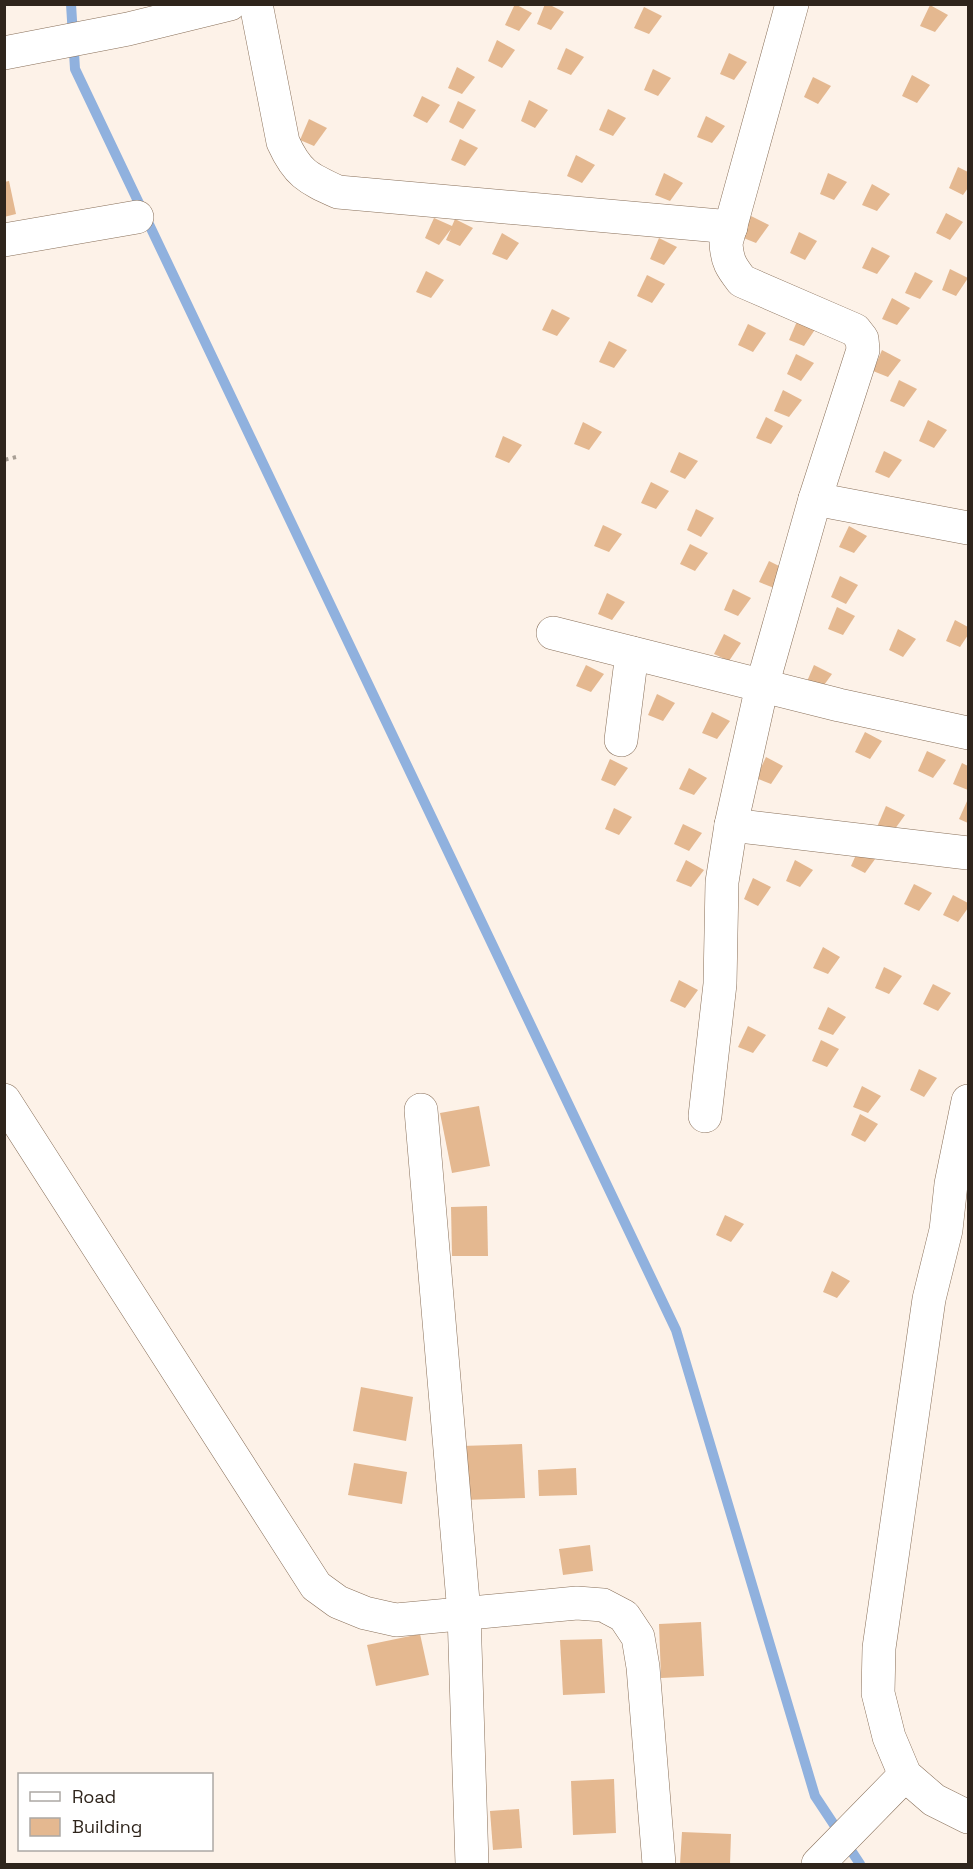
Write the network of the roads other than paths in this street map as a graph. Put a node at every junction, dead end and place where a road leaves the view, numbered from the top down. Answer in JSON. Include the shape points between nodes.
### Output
{"nodes":[{"id":1,"x":230,"y":4,"type":"edge"},
{"id":2,"x":256,"y":4,"type":"edge"},
{"id":3,"x":792,"y":4,"type":"edge"},
{"id":4,"x":4,"y":53,"type":"edge"},
{"id":5,"x":137,"y":217,"type":"dead end"},
{"id":6,"x":731,"y":227,"type":"junction"},
{"id":7,"x":4,"y":240,"type":"edge"},
{"id":8,"x":815,"y":499,"type":"junction"},
{"id":9,"x":969,"y":528,"type":"edge"},
{"id":10,"x":553,"y":633,"type":"dead end"},
{"id":11,"x":632,"y":653,"type":"junction"},
{"id":12,"x":762,"y":686,"type":"junction"},
{"id":13,"x":969,"y":733,"type":"edge"},
{"id":14,"x":621,"y":740,"type":"dead end"},
{"id":15,"x":731,"y":825,"type":"junction"},
{"id":16,"x":969,"y":853,"type":"edge"},
{"id":17,"x":4,"y":1100,"type":"edge"},
{"id":18,"x":969,"y":1101,"type":"edge"},
{"id":19,"x":421,"y":1110,"type":"dead end"},
{"id":20,"x":705,"y":1116,"type":"dead end"},
{"id":21,"x":464,"y":1613,"type":"junction"},
{"id":22,"x":905,"y":1775,"type":"junction"},
{"id":23,"x":969,"y":1817,"type":"edge"},
{"id":24,"x":822,"y":1861,"type":"edge"},
{"id":25,"x":472,"y":1864,"type":"edge"},
{"id":26,"x":659,"y":1864,"type":"edge"}],
"edges":[{"from":1,"to":4,"type":"street"},
{"from":2,"to":6,"type":"street","via":[[283,141],[291,160],[315,182],[338,192]]},
{"from":3,"to":6,"type":"street"},
{"from":5,"to":7,"type":"street"},
{"from":6,"to":8,"type":"street","via":[[727,257],[742,281],[849,327],[862,339],[860,364]]},
{"from":8,"to":9,"type":"street"},
{"from":8,"to":12,"type":"street"},
{"from":10,"to":11,"type":"street"},
{"from":11,"to":12,"type":"street"},
{"from":11,"to":14,"type":"street"},
{"from":12,"to":13,"type":"street"},
{"from":12,"to":15,"type":"street"},
{"from":15,"to":16,"type":"street"},
{"from":15,"to":20,"type":"street","via":[[722,882],[720,984]]},
{"from":17,"to":21,"type":"street","via":[[316,1586],[338,1602],[396,1620]]},
{"from":18,"to":22,"type":"street","via":[[929,1299],[879,1648],[878,1693],[889,1737]]},
{"from":19,"to":21,"type":"street"},
{"from":21,"to":25,"type":"street"},
{"from":21,"to":26,"type":"street","via":[[577,1603],[603,1605],[624,1616],[638,1637],[643,1667]]},
{"from":22,"to":23,"type":"street","via":[[934,1800]]},
{"from":22,"to":24,"type":"street"}]}
